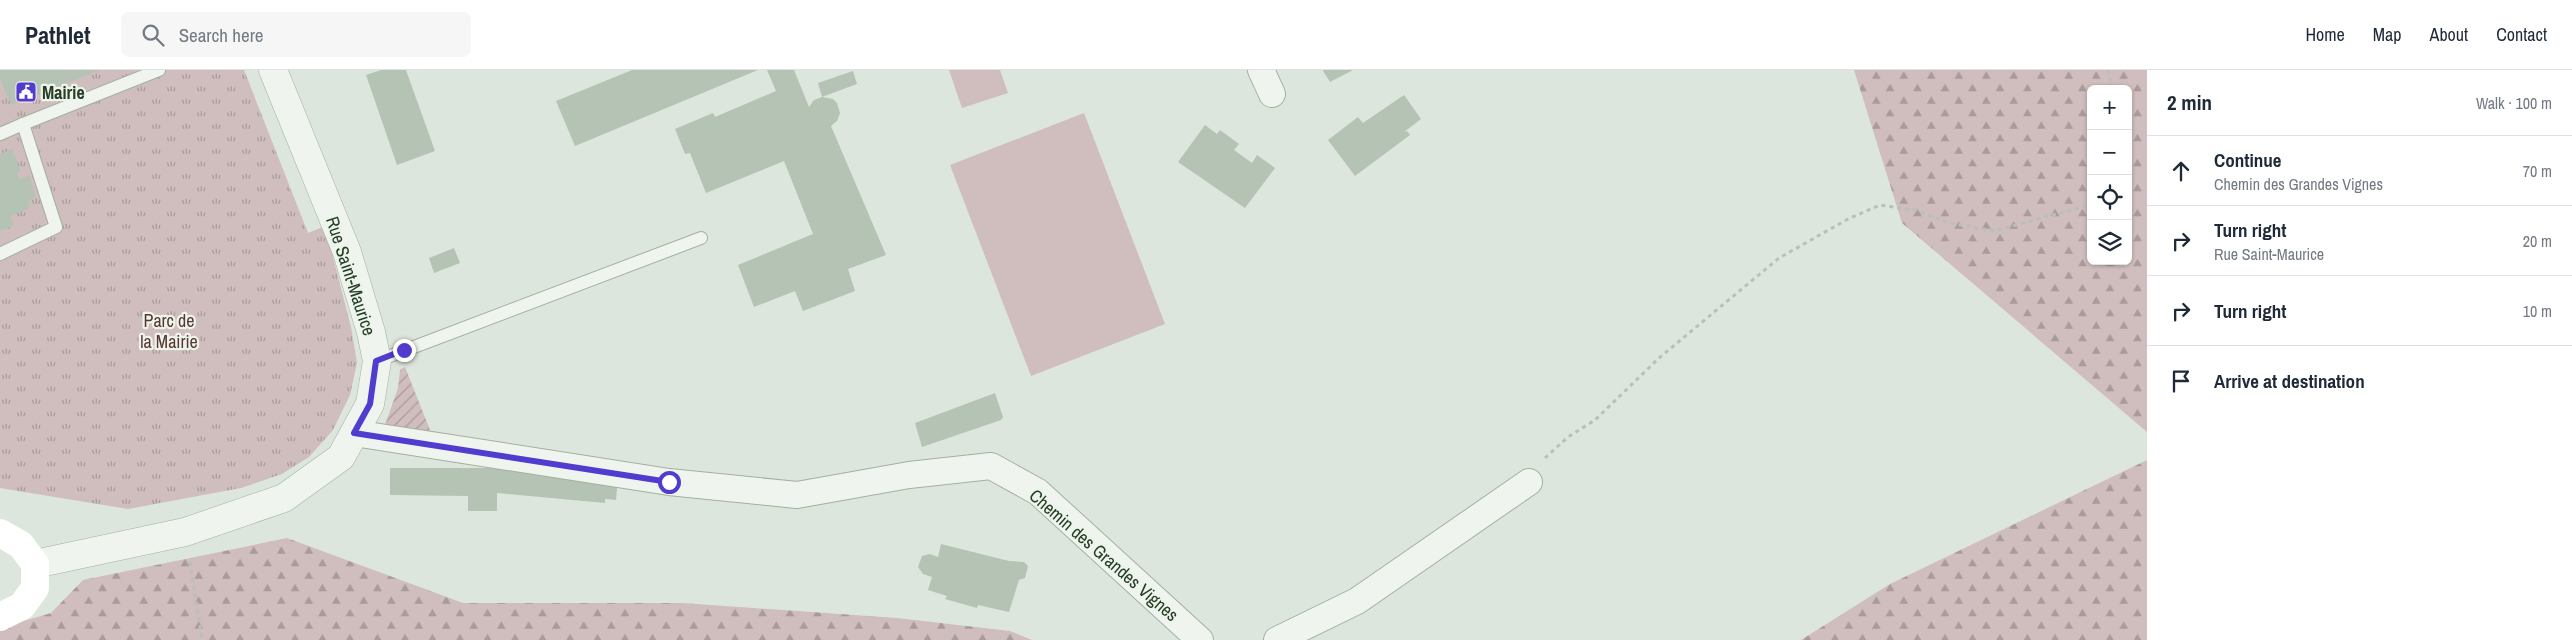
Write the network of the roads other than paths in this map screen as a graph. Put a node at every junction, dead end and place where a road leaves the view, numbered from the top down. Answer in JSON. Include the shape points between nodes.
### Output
{"nodes":[{"id":1,"x":158,"y":70,"type":"edge"},
{"id":2,"x":273,"y":70,"type":"edge"},
{"id":3,"x":1261,"y":70,"type":"edge"},
{"id":4,"x":1272,"y":94,"type":"dead end"},
{"id":5,"x":23,"y":124,"type":"junction"},
{"id":6,"x":0,"y":134,"type":"edge"},
{"id":7,"x":701,"y":238,"type":"dead end"},
{"id":8,"x":0,"y":254,"type":"edge"},
{"id":9,"x":376,"y":361,"type":"junction"},
{"id":10,"x":354,"y":433,"type":"junction"},
{"id":11,"x":1529,"y":482,"type":"road end"},
{"id":12,"x":0,"y":533,"type":"edge"},
{"id":13,"x":35,"y":564,"type":"junction"},
{"id":14,"x":0,"y":617,"type":"edge"},
{"id":15,"x":1200,"y":640,"type":"edge"},
{"id":16,"x":1277,"y":640,"type":"edge"}],
"edges":[{"from":1,"to":5,"type":"lane"},
{"from":2,"to":9,"type":"street","name":"Rue Saint-Maurice","via":[[347,252],[371,332]]},
{"from":3,"to":4,"type":"street"},
{"from":5,"to":6,"type":"lane"},
{"from":5,"to":8,"type":"lane","via":[[56,227]]},
{"from":7,"to":9,"type":"lane"},
{"from":9,"to":10,"type":"street","name":"Rue Saint-Maurice","via":[[370,404]]},
{"from":10,"to":13,"type":"street","name":"Rue Saint-Maurice","via":[[341,457],[284,498],[186,532]]},
{"from":10,"to":15,"type":"street","name":"Chemin des Grandes Vignes","via":[[669,482],[797,495],[909,475],[991,466],[1038,492]]},
{"from":11,"to":16,"type":"street","via":[[1357,601]]},
{"from":12,"to":13,"type":"main road","via":[[21,545]]},
{"from":13,"to":14,"type":"main road","via":[[34,588],[22,606]]}]}
